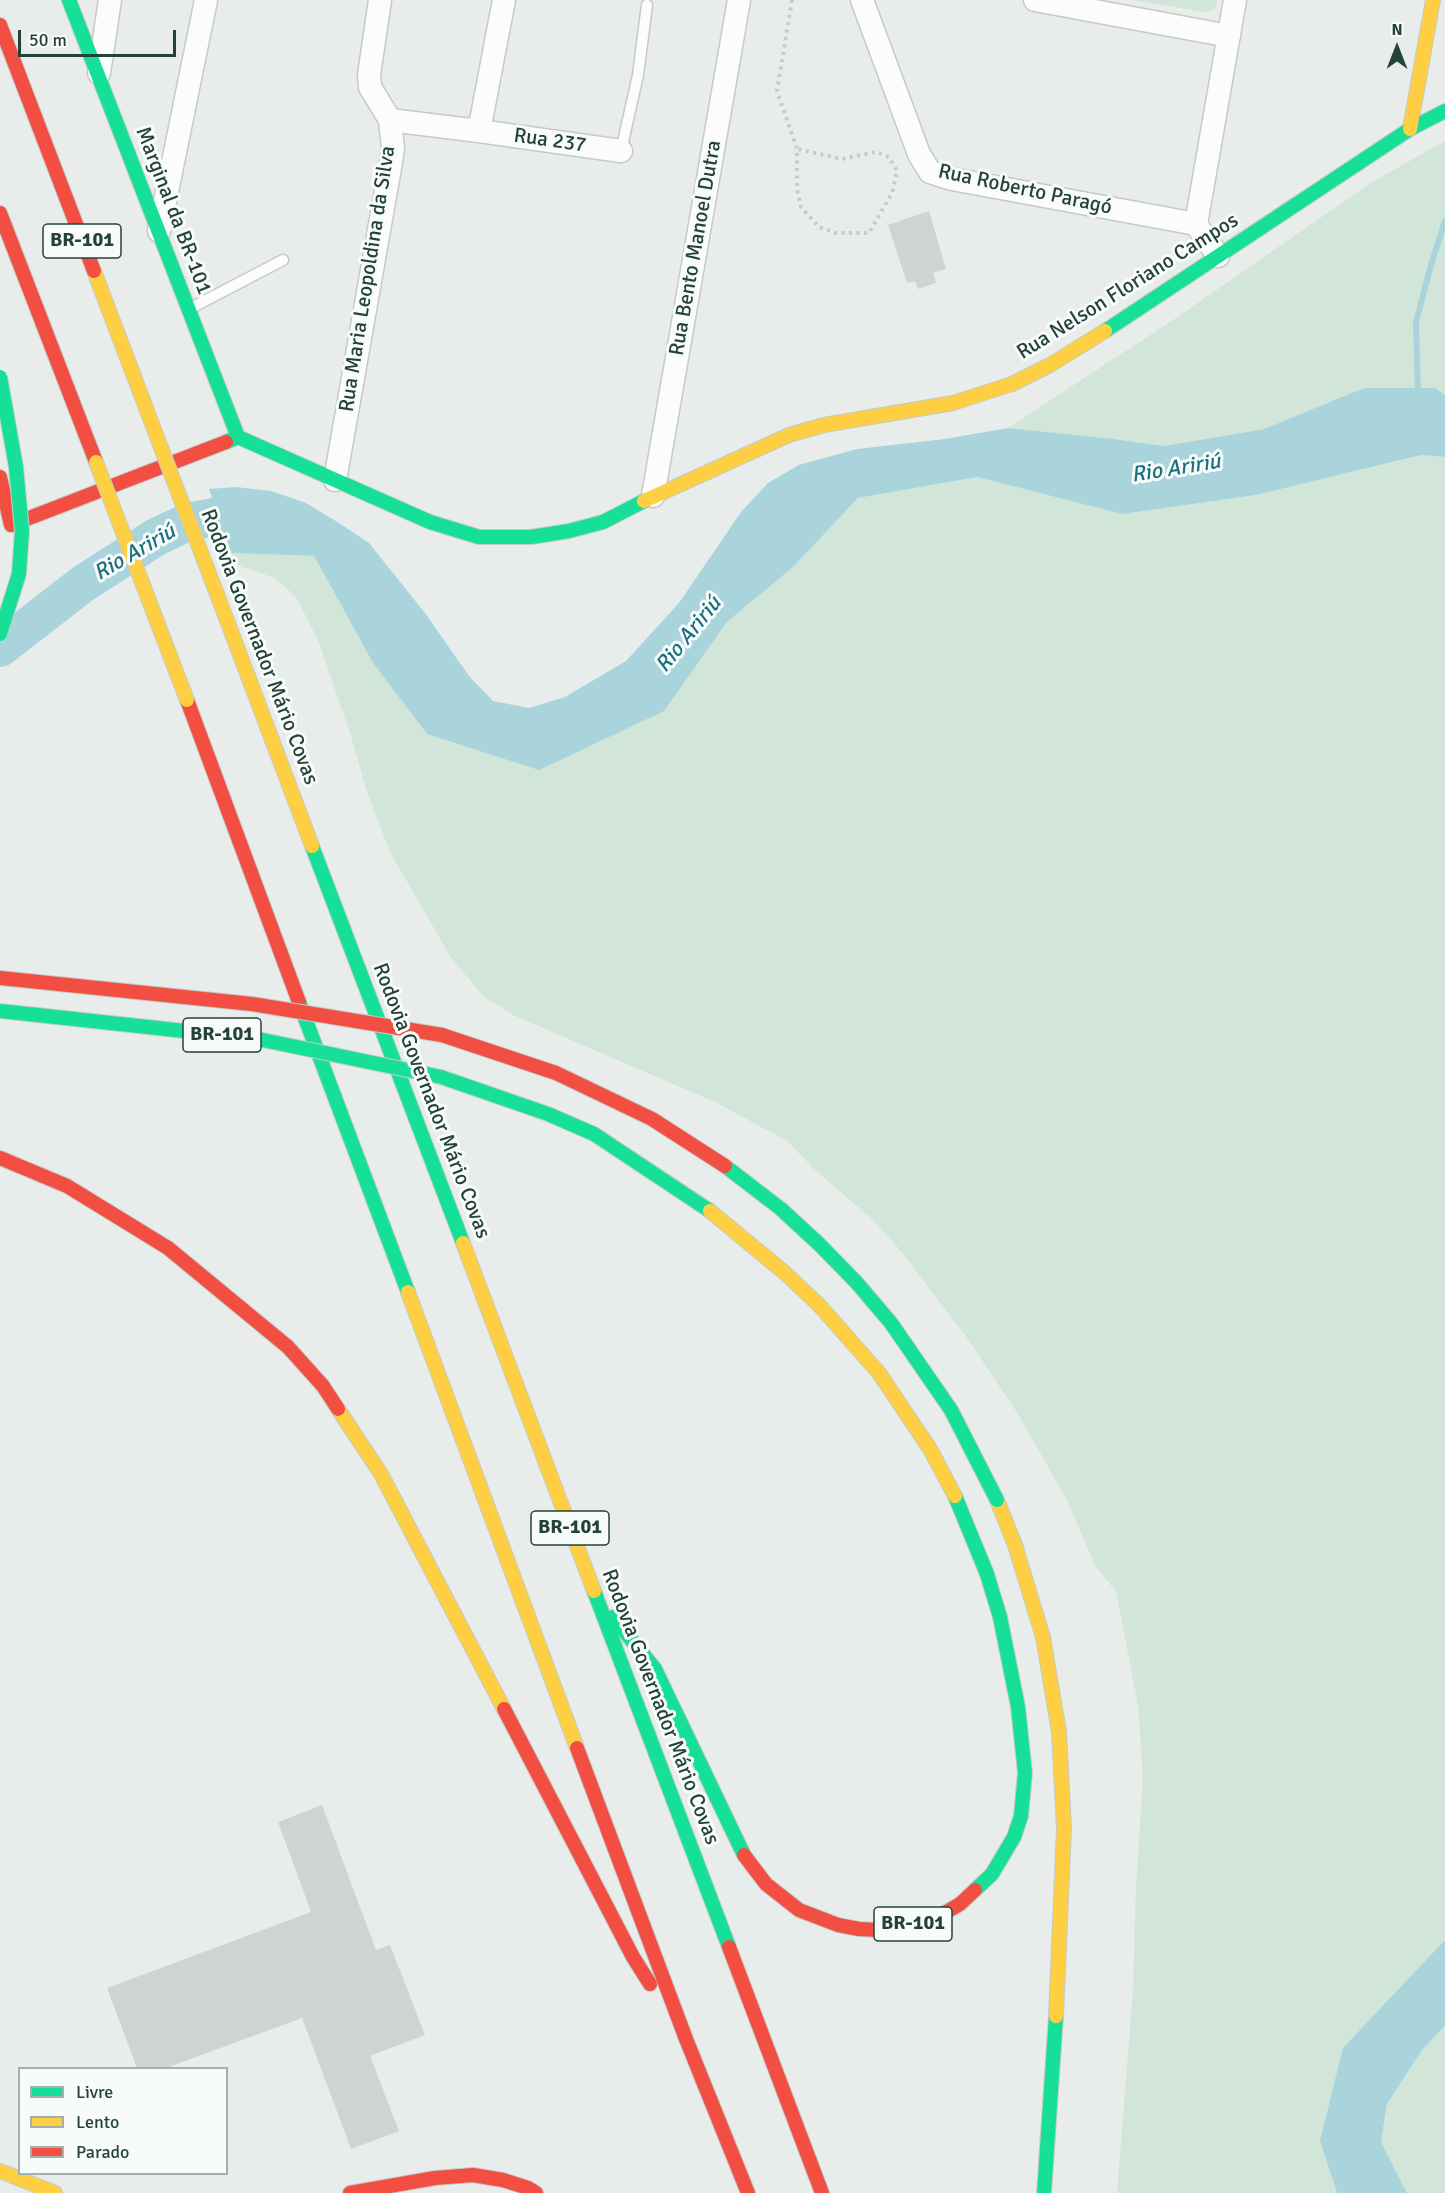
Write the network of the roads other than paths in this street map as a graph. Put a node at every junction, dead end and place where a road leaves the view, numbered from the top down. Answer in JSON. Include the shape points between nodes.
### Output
{"nodes":[{"id":1,"x":69,"y":0,"type":"edge"},
{"id":2,"x":110,"y":0,"type":"edge"},
{"id":3,"x":206,"y":0,"type":"edge"},
{"id":4,"x":380,"y":0,"type":"edge"},
{"id":5,"x":504,"y":0,"type":"edge"},
{"id":6,"x":739,"y":0,"type":"edge"},
{"id":7,"x":862,"y":0,"type":"edge"},
{"id":8,"x":1035,"y":0,"type":"edge"},
{"id":9,"x":1235,"y":0,"type":"edge"},
{"id":10,"x":1432,"y":0,"type":"edge"},
{"id":11,"x":647,"y":5,"type":"dead end"},
{"id":12,"x":0,"y":25,"type":"edge"},
{"id":13,"x":1229,"y":36,"type":"junction"},
{"id":14,"x":98,"y":76,"type":"junction"},
{"id":15,"x":1445,"y":111,"type":"edge"},
{"id":16,"x":390,"y":120,"type":"junction"},
{"id":17,"x":1410,"y":129,"type":"junction"},
{"id":18,"x":479,"y":131,"type":"junction"},
{"id":19,"x":621,"y":151,"type":"joint"},
{"id":20,"x":0,"y":213,"type":"edge"},
{"id":21,"x":1196,"y":224,"type":"junction"},
{"id":22,"x":159,"y":232,"type":"junction"},
{"id":23,"x":1218,"y":256,"type":"junction"},
{"id":24,"x":283,"y":260,"type":"dead end"},
{"id":25,"x":188,"y":309,"type":"junction"},
{"id":26,"x":0,"y":377,"type":"edge"},
{"id":27,"x":238,"y":437,"type":"junction"},
{"id":28,"x":0,"y":477,"type":"edge"},
{"id":29,"x":335,"y":480,"type":"junction"},
{"id":30,"x":653,"y":496,"type":"junction"},
{"id":31,"x":6,"y":529,"type":"edge"},
{"id":32,"x":0,"y":634,"type":"edge"},
{"id":33,"x":0,"y":978,"type":"edge"},
{"id":34,"x":0,"y":1011,"type":"edge"},
{"id":35,"x":0,"y":1158,"type":"edge"},
{"id":36,"x":595,"y":1595,"type":"junction"},
{"id":37,"x":686,"y":2039,"type":"junction"},
{"id":38,"x":0,"y":2171,"type":"edge"},
{"id":39,"x":56,"y":2193,"type":"edge"},
{"id":40,"x":350,"y":2193,"type":"edge"},
{"id":41,"x":536,"y":2193,"type":"edge"},
{"id":42,"x":748,"y":2193,"type":"edge"},
{"id":43,"x":822,"y":2193,"type":"edge"},
{"id":44,"x":1044,"y":2193,"type":"edge"}],
"edges":[{"from":1,"to":14,"type":"main road","name":"Marginal da BR-101"},
{"from":2,"to":14,"type":"street"},
{"from":3,"to":22,"type":"street"},
{"from":4,"to":16,"type":"street","via":[[370,87]]},
{"from":5,"to":18,"type":"street"},
{"from":6,"to":30,"type":"street","name":"Rua Bento Manoel Dutra"},
{"from":7,"to":21,"type":"street","name":"Rua Roberto Paragó","via":[[930,172]]},
{"from":8,"to":13,"type":"street"},
{"from":9,"to":13,"type":"street"},
{"from":10,"to":17,"type":"main road"},
{"from":11,"to":19,"type":"lane","via":[[638,75]]},
{"from":12,"to":36,"type":"main road","name":"Rodovia Governador Mário Covas","number":"BR-101","bridge":true},
{"from":13,"to":21,"type":"street"},
{"from":14,"to":22,"type":"main road","name":"Marginal da BR-101"},
{"from":15,"to":17,"type":"main road","name":"Rua Nelson Floriano Campos"},
{"from":16,"to":18,"type":"street","name":"Rua Maria Leopoldina da Silva"},
{"from":16,"to":29,"type":"street","name":"Rua Maria Leopoldina da Silva","via":[[391,162]]},
{"from":17,"to":23,"type":"main road","name":"Rua Nelson Floriano Campos"},
{"from":18,"to":19,"type":"street","name":"Rua 237"},
{"from":20,"to":37,"type":"main road","number":"BR-101","bridge":true,"via":[[187,700]]},
{"from":21,"to":23,"type":"street"},
{"from":22,"to":25,"type":"main road","name":"Marginal da BR-101"},
{"from":23,"to":30,"type":"main road","name":"Rua Nelson Floriano Campos","via":[[1083,345],[1012,384],[953,403],[824,425],[789,435]]},
{"from":24,"to":25,"type":"lane"},
{"from":25,"to":27,"type":"main road","name":"Marginal da BR-101"},
{"from":26,"to":32,"type":"main road","bridge":true,"via":[[16,467],[22,531],[19,574]]},
{"from":27,"to":29,"type":"main road","name":"Rua Nelson Floriano Campos"},
{"from":27,"to":31,"type":"main road"},
{"from":28,"to":31,"type":"main road"},
{"from":29,"to":30,"type":"main road","name":"Rua Nelson Floriano Campos","via":[[430,522],[478,537],[559,532],[603,522]]},
{"from":33,"to":44,"type":"main road","number":"BR-101","bridge":true,"via":[[252,1004],[442,1035],[556,1073],[623,1104],[697,1147],[781,1209],[857,1283],[922,1366],[976,1456],[1015,1545],[1043,1637],[1056,1708],[1064,1828]]},
{"from":34,"to":36,"type":"main road","number":"BR-101","bridge":true,"via":[[258,1039],[441,1077],[502,1097],[594,1134],[716,1214],[785,1273],[865,1356],[906,1410],[971,1531],[1000,1617],[1018,1707],[1025,1773],[1021,1816],[1014,1837],[992,1874],[960,1904],[921,1923],[879,1930],[838,1926],[799,1910],[766,1884],[741,1850],[655,1670]]},
{"from":35,"to":37,"type":"main road","number":"BR-101","via":[[67,1186],[168,1248],[288,1347],[323,1386],[381,1474],[633,1957]]},
{"from":36,"to":43,"type":"main road","name":"Rodovia Governador Mário Covas","number":"BR-101"},
{"from":37,"to":42,"type":"main road","number":"BR-101"},
{"from":38,"to":39,"type":"main road"},
{"from":40,"to":41,"type":"main road","via":[[473,2175],[503,2180]]}]}
